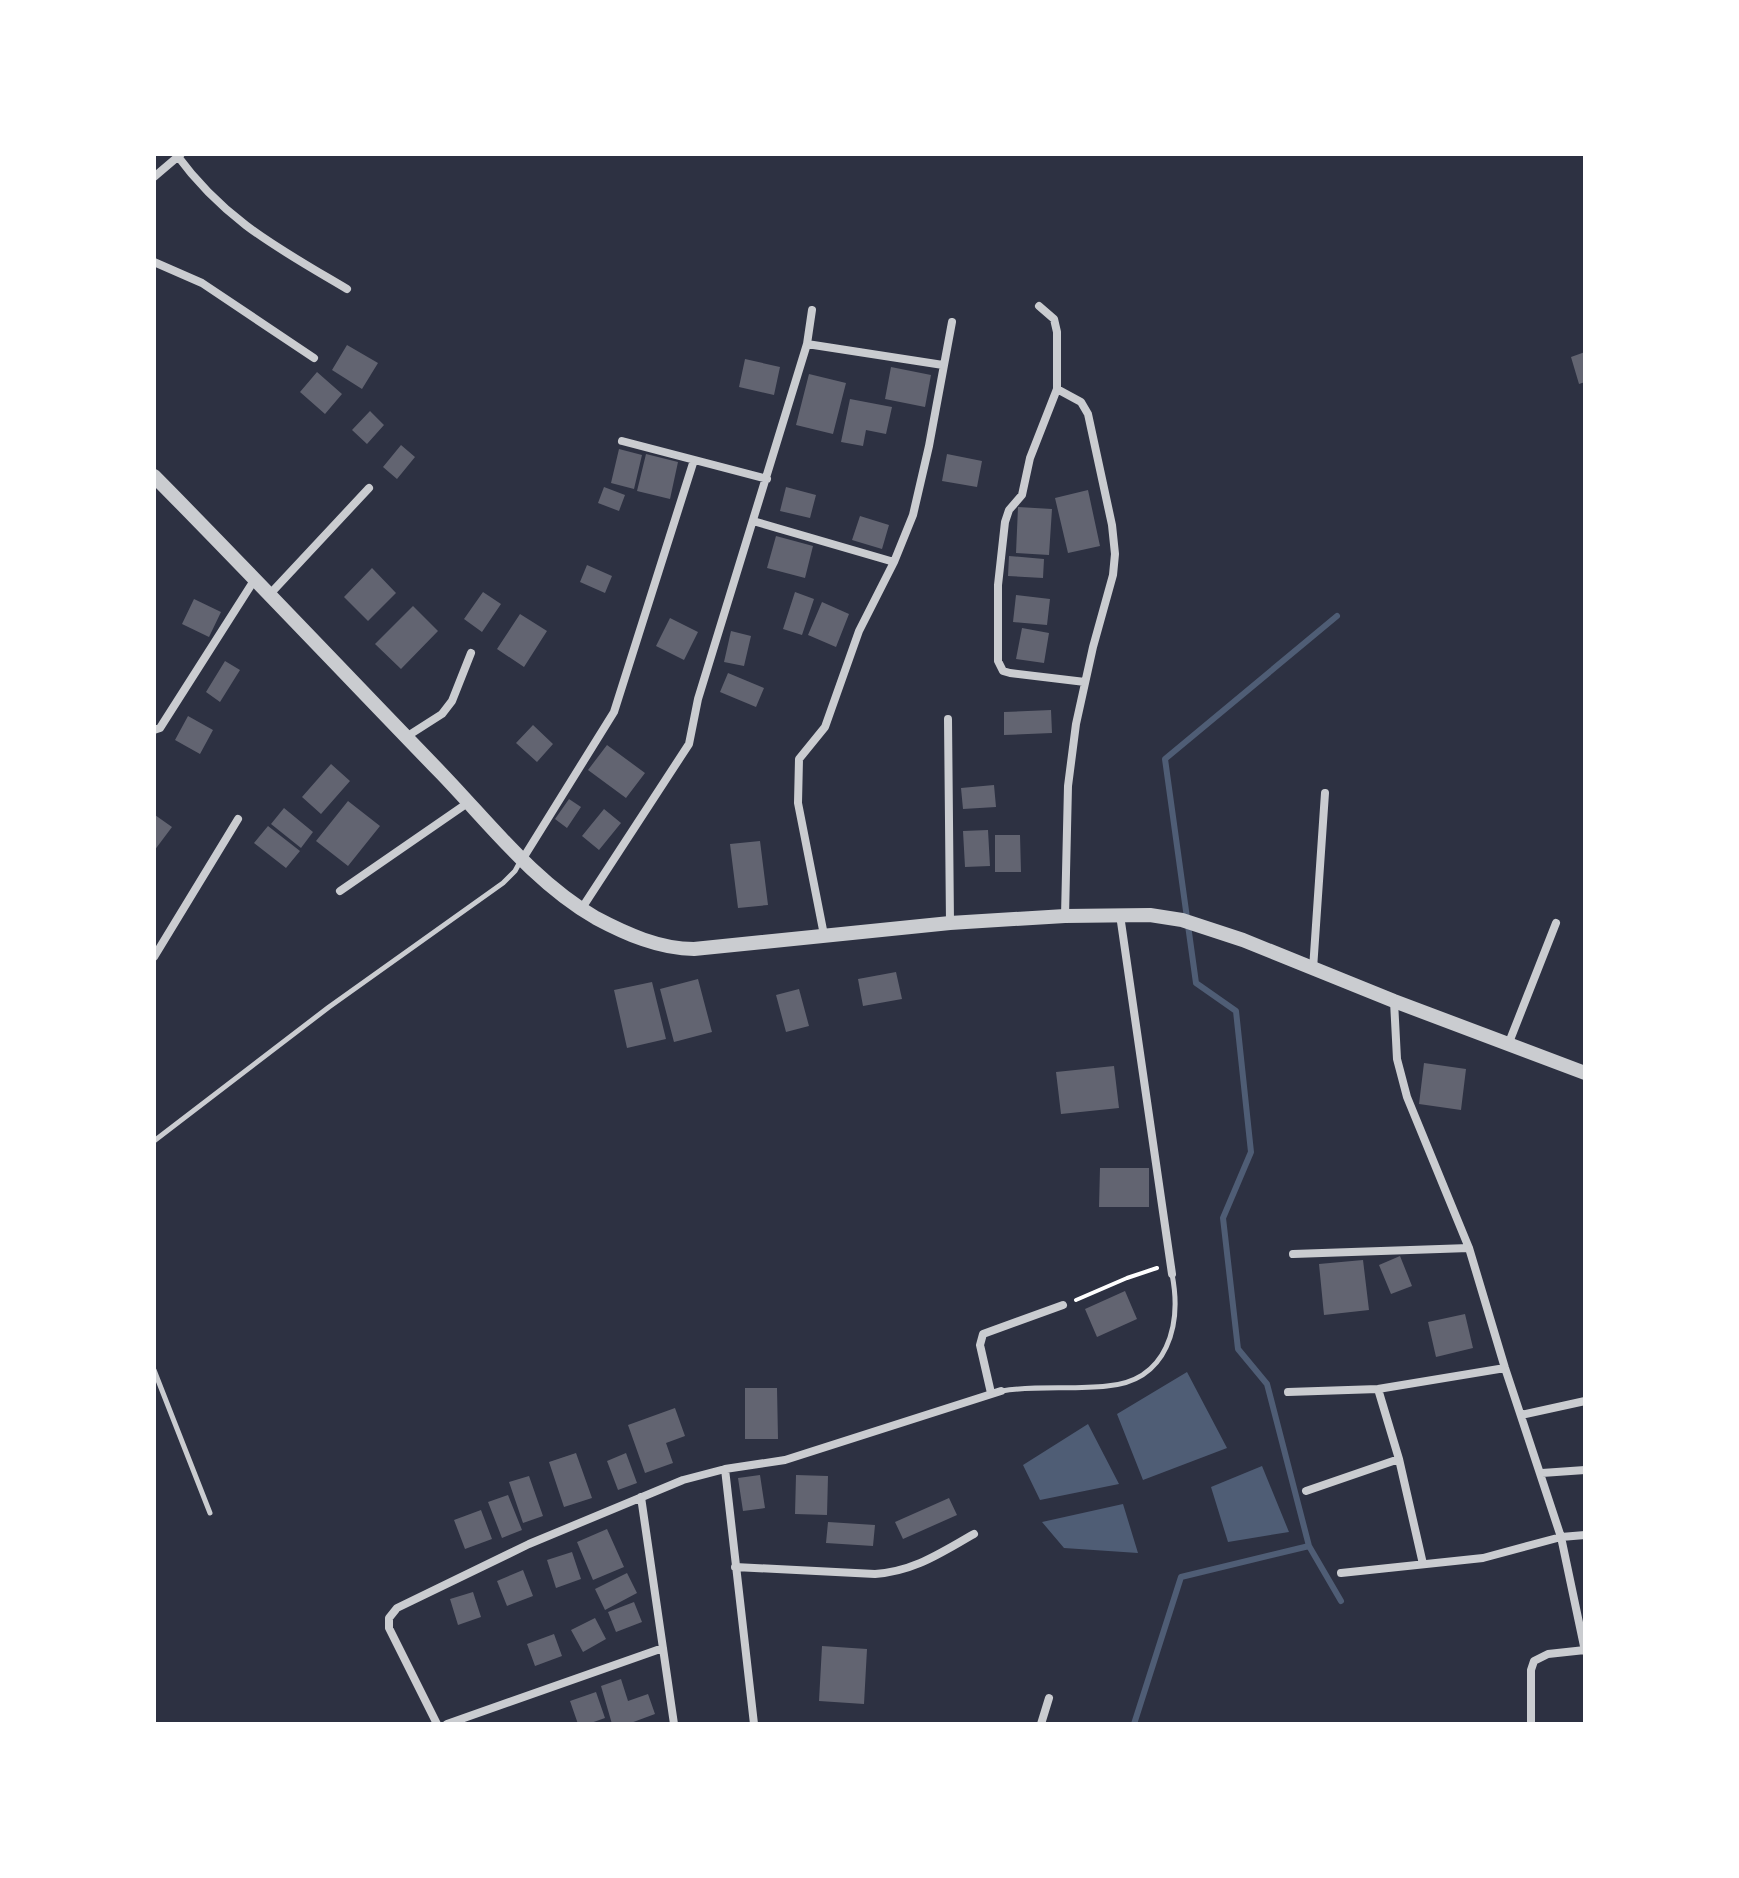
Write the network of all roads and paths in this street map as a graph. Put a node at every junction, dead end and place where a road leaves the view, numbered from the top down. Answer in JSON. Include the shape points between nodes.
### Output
{"nodes":[{"id":1,"x":178,"y":155,"type":"edge"},
{"id":2,"x":154,"y":177,"type":"edge"},
{"id":3,"x":154,"y":262,"type":"edge"},
{"id":4,"x":347,"y":289,"type":"dead end"},
{"id":5,"x":1039,"y":306,"type":"dead end"},
{"id":6,"x":812,"y":310,"type":"dead end"},
{"id":7,"x":952,"y":322,"type":"dead end"},
{"id":8,"x":807,"y":344,"type":"junction"},
{"id":9,"x":314,"y":358,"type":"dead end"},
{"id":10,"x":943,"y":365,"type":"junction"},
{"id":11,"x":1057,"y":389,"type":"junction"},
{"id":12,"x":622,"y":441,"type":"dead end"},
{"id":13,"x":694,"y":460,"type":"junction"},
{"id":14,"x":154,"y":476,"type":"edge"},
{"id":15,"x":767,"y":479,"type":"junction"},
{"id":16,"x":369,"y":488,"type":"dead end"},
{"id":17,"x":753,"y":521,"type":"junction"},
{"id":18,"x":894,"y":562,"type":"junction"},
{"id":19,"x":255,"y":579,"type":"junction"},
{"id":20,"x":270,"y":594,"type":"junction"},
{"id":21,"x":471,"y":653,"type":"dead end"},
{"id":22,"x":1085,"y":682,"type":"junction"},
{"id":23,"x":948,"y":719,"type":"dead end"},
{"id":24,"x":154,"y":730,"type":"edge"},
{"id":25,"x":406,"y":737,"type":"junction"},
{"id":26,"x":1325,"y":793,"type":"dead end"},
{"id":27,"x":469,"y":802,"type":"junction"},
{"id":28,"x":238,"y":819,"type":"dead end"},
{"id":29,"x":521,"y":860,"type":"junction"},
{"id":30,"x":340,"y":891,"type":"dead end"},
{"id":31,"x":582,"y":908,"type":"junction"},
{"id":32,"x":1120,"y":915,"type":"junction"},
{"id":33,"x":1065,"y":916,"type":"junction"},
{"id":34,"x":950,"y":923,"type":"junction"},
{"id":35,"x":1556,"y":923,"type":"dead end"},
{"id":36,"x":824,"y":935,"type":"junction"},
{"id":37,"x":154,"y":957,"type":"edge"},
{"id":38,"x":1313,"y":969,"type":"junction"},
{"id":39,"x":1394,"y":1001,"type":"junction"},
{"id":40,"x":1508,"y":1046,"type":"junction"},
{"id":41,"x":1585,"y":1073,"type":"edge"},
{"id":42,"x":154,"y":1141,"type":"edge"},
{"id":43,"x":1469,"y":1248,"type":"junction"},
{"id":44,"x":1293,"y":1254,"type":"dead end"},
{"id":45,"x":1171,"y":1269,"type":"junction"},
{"id":46,"x":1063,"y":1305,"type":"joint"},
{"id":47,"x":1505,"y":1368,"type":"junction"},
{"id":48,"x":154,"y":1370,"type":"edge"},
{"id":49,"x":1378,"y":1389,"type":"junction"},
{"id":50,"x":1001,"y":1391,"type":"joint"},
{"id":51,"x":1288,"y":1392,"type":"dead end"},
{"id":52,"x":991,"y":1393,"type":"junction"},
{"id":53,"x":1585,"y":1401,"type":"edge"},
{"id":54,"x":1521,"y":1415,"type":"junction"},
{"id":55,"x":1399,"y":1459,"type":"junction"},
{"id":56,"x":725,"y":1469,"type":"junction"},
{"id":57,"x":1585,"y":1470,"type":"edge"},
{"id":58,"x":1542,"y":1473,"type":"junction"},
{"id":59,"x":1306,"y":1491,"type":"dead end"},
{"id":60,"x":641,"y":1497,"type":"junction"},
{"id":61,"x":210,"y":1513,"type":"dead end"},
{"id":62,"x":974,"y":1534,"type":"dead end"},
{"id":63,"x":1585,"y":1535,"type":"edge"},
{"id":64,"x":1561,"y":1537,"type":"junction"},
{"id":65,"x":1423,"y":1564,"type":"junction"},
{"id":66,"x":735,"y":1567,"type":"junction"},
{"id":67,"x":1341,"y":1573,"type":"dead end"},
{"id":68,"x":1585,"y":1594,"type":"edge"},
{"id":69,"x":1573,"y":1595,"type":"junction"},
{"id":70,"x":663,"y":1648,"type":"junction"},
{"id":71,"x":1585,"y":1650,"type":"edge"},
{"id":72,"x":1049,"y":1698,"type":"dead end"},
{"id":73,"x":437,"y":1724,"type":"edge"},
{"id":74,"x":447,"y":1724,"type":"edge"},
{"id":75,"x":674,"y":1724,"type":"edge"},
{"id":76,"x":754,"y":1724,"type":"edge"},
{"id":77,"x":1041,"y":1724,"type":"edge"},
{"id":78,"x":1531,"y":1724,"type":"edge"}],
"edges":[{"from":1,"to":2,"type":"street"},
{"from":1,"to":4,"type":"street","via":[[226,212]]},
{"from":3,"to":9,"type":"street","via":[[202,283]]},
{"from":5,"to":11,"type":"street","via":[[1054,319],[1057,332]]},
{"from":6,"to":8,"type":"street"},
{"from":7,"to":10,"type":"street"},
{"from":8,"to":10,"type":"street"},
{"from":8,"to":15,"type":"street"},
{"from":10,"to":18,"type":"street","via":[[913,515]]},
{"from":11,"to":22,"type":"street","via":[[1081,402],[1088,414],[1115,554]]},
{"from":11,"to":22,"type":"street","via":[[1030,458],[1022,495],[1005,522],[998,661],[1010,673]]},
{"from":12,"to":13,"type":"street"},
{"from":13,"to":15,"type":"street"},
{"from":13,"to":29,"type":"street","via":[[614,712]]},
{"from":14,"to":19,"type":"street"},
{"from":15,"to":17,"type":"street"},
{"from":16,"to":20,"type":"street"},
{"from":17,"to":18,"type":"street"},
{"from":17,"to":31,"type":"street","via":[[689,744]]},
{"from":18,"to":36,"type":"street","via":[[859,631],[825,727],[799,759],[798,803]]},
{"from":19,"to":20,"type":"street"},
{"from":19,"to":24,"type":"street"},
{"from":20,"to":25,"type":"street"},
{"from":21,"to":25,"type":"street","via":[[442,714]]},
{"from":22,"to":33,"type":"street","via":[[1068,786]]},
{"from":23,"to":34,"type":"street"},
{"from":25,"to":27,"type":"street"},
{"from":26,"to":38,"type":"street"},
{"from":27,"to":29,"type":"street"},
{"from":27,"to":30,"type":"street"},
{"from":28,"to":37,"type":"street"},
{"from":29,"to":31,"type":"street"},
{"from":29,"to":42,"type":"lane","via":[[503,883]]},
{"from":31,"to":36,"type":"street","via":[[619,929],[676,949]]},
{"from":32,"to":33,"type":"street"},
{"from":32,"to":38,"type":"street","via":[[1187,921]]},
{"from":32,"to":45,"type":"street"},
{"from":33,"to":34,"type":"street"},
{"from":34,"to":36,"type":"street"},
{"from":35,"to":40,"type":"street"},
{"from":38,"to":39,"type":"street"},
{"from":39,"to":40,"type":"street"},
{"from":39,"to":43,"type":"street","via":[[1397,1059],[1407,1097]]},
{"from":40,"to":41,"type":"street"},
{"from":43,"to":44,"type":"street"},
{"from":43,"to":47,"type":"street"},
{"from":45,"to":46,"type":"path","via":[[1127,1278]]},
{"from":45,"to":50,"type":"lane","via":[[1171,1339],[1143,1375],[1109,1386]]},
{"from":46,"to":52,"type":"street","via":[[983,1334],[980,1345]]},
{"from":47,"to":49,"type":"street"},
{"from":47,"to":54,"type":"street"},
{"from":48,"to":61,"type":"lane"},
{"from":49,"to":51,"type":"street"},
{"from":49,"to":55,"type":"street"},
{"from":50,"to":52,"type":"street"},
{"from":52,"to":56,"type":"street","via":[[785,1460]]},
{"from":53,"to":54,"type":"street"},
{"from":54,"to":58,"type":"street"},
{"from":55,"to":59,"type":"street"},
{"from":55,"to":65,"type":"street"},
{"from":56,"to":60,"type":"street"},
{"from":56,"to":66,"type":"street"},
{"from":57,"to":58,"type":"street"},
{"from":58,"to":64,"type":"street"},
{"from":60,"to":70,"type":"street"},
{"from":60,"to":73,"type":"street","via":[[397,1608],[389,1628]]},
{"from":62,"to":66,"type":"street","via":[[897,1572]]},
{"from":63,"to":64,"type":"street"},
{"from":64,"to":65,"type":"street","via":[[1483,1558]]},
{"from":64,"to":69,"type":"street"},
{"from":65,"to":67,"type":"street"},
{"from":66,"to":76,"type":"street"},
{"from":68,"to":69,"type":"street"},
{"from":69,"to":71,"type":"street"},
{"from":70,"to":74,"type":"street"},
{"from":70,"to":75,"type":"street"},
{"from":71,"to":78,"type":"street","via":[[1534,1661]]},
{"from":72,"to":77,"type":"street"}]}
